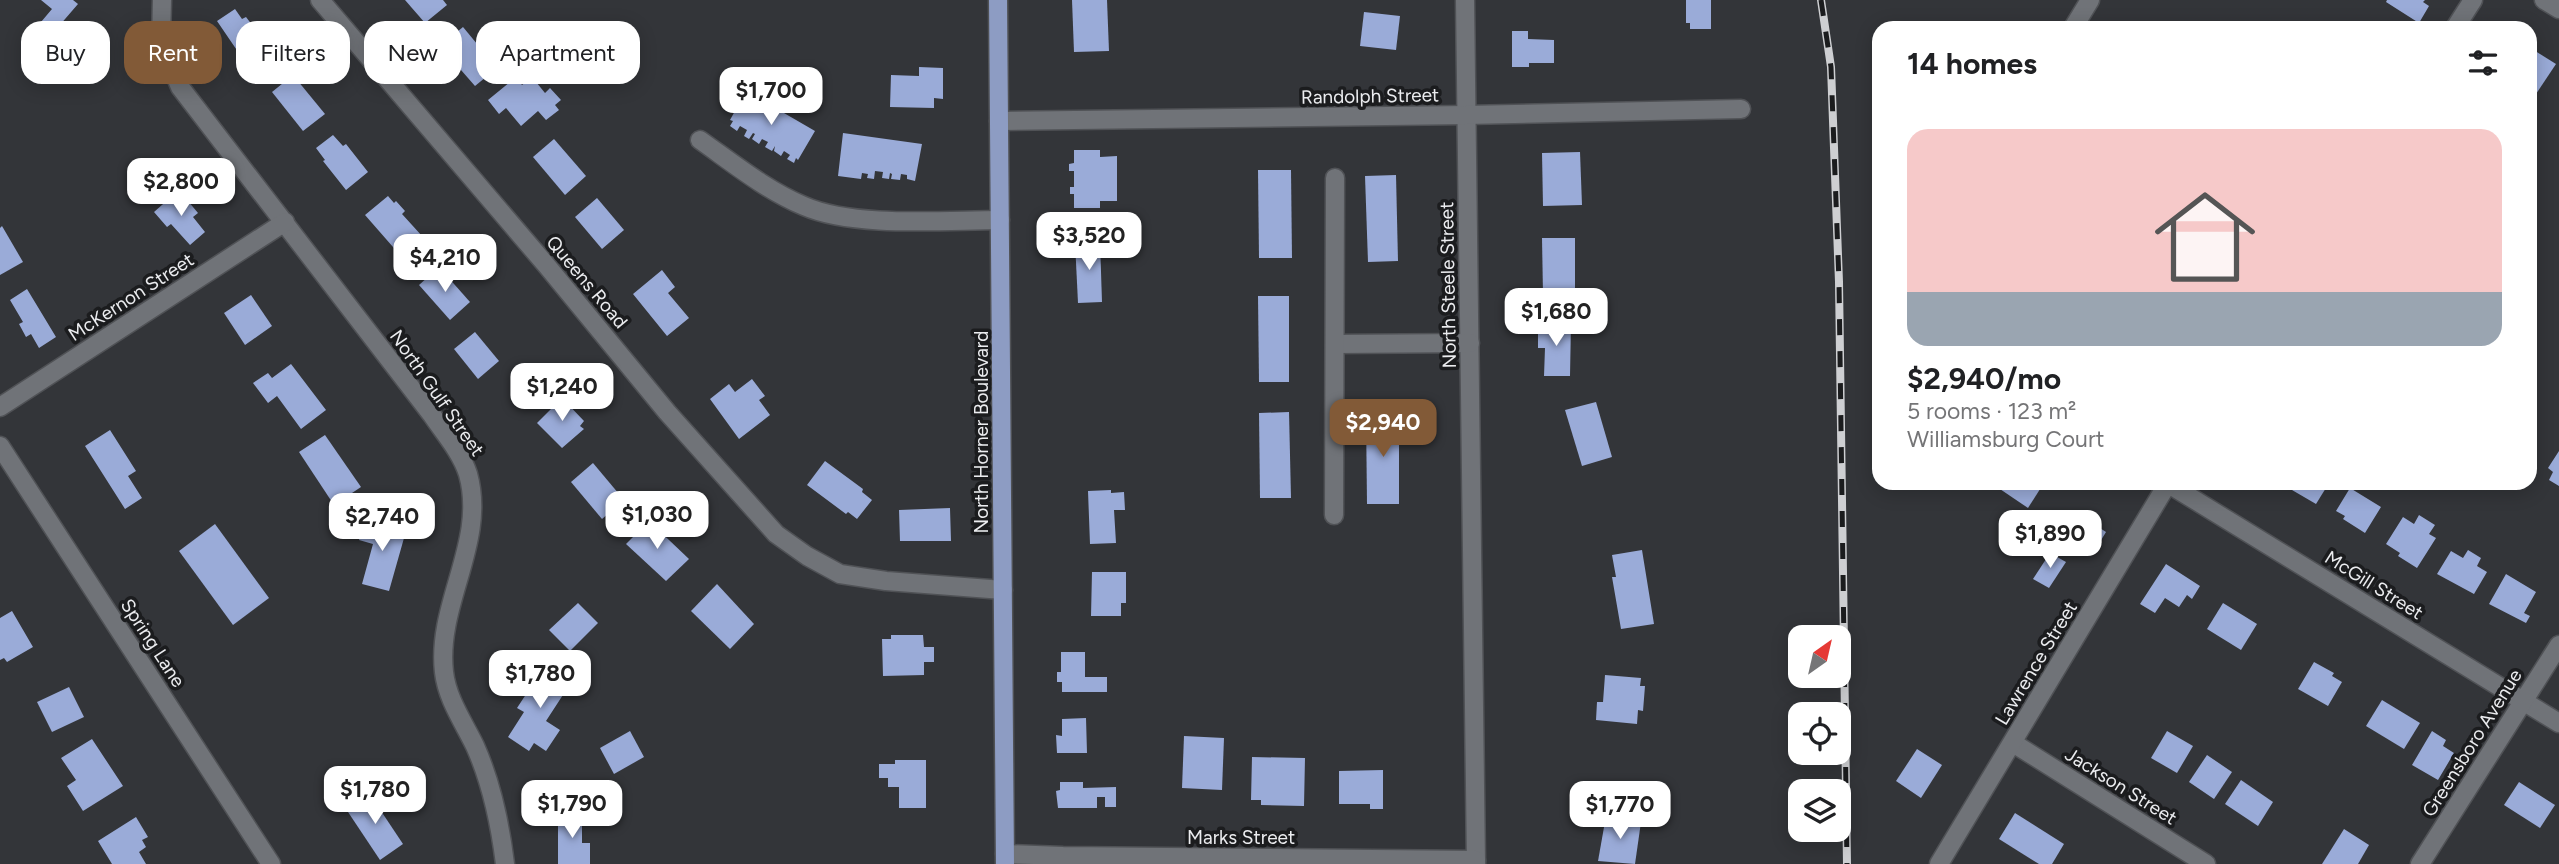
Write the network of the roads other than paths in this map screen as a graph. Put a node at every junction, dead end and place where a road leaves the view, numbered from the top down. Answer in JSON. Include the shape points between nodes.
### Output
{"nodes":[{"id":1,"x":162,"y":0,"type":"edge"},
{"id":2,"x":320,"y":0,"type":"edge"},
{"id":3,"x":998,"y":0,"type":"edge"},
{"id":4,"x":1465,"y":0,"type":"edge"},
{"id":5,"x":2090,"y":0,"type":"edge"},
{"id":6,"x":2473,"y":0,"type":"edge"},
{"id":7,"x":2544,"y":0,"type":"edge"},
{"id":8,"x":2559,"y":9,"type":"edge"},
{"id":9,"x":2077,"y":21,"type":"edge"},
{"id":10,"x":2460,"y":21,"type":"edge"},
{"id":11,"x":1741,"y":109,"type":"dead end"},
{"id":12,"x":1466,"y":115,"type":"junction"},
{"id":13,"x":999,"y":121,"type":"junction"},
{"id":14,"x":700,"y":140,"type":"dead end"},
{"id":15,"x":1335,"y":178,"type":"dead end"},
{"id":16,"x":1000,"y":220,"type":"junction"},
{"id":17,"x":285,"y":222,"type":"junction"},
{"id":18,"x":1470,"y":343,"type":"junction"},
{"id":19,"x":1335,"y":344,"type":"junction"},
{"id":20,"x":0,"y":407,"type":"edge"},
{"id":21,"x":0,"y":446,"type":"edge"},
{"id":22,"x":2164,"y":490,"type":"edge"},
{"id":23,"x":2179,"y":490,"type":"edge"},
{"id":24,"x":1334,"y":515,"type":"dead end"},
{"id":25,"x":1003,"y":590,"type":"junction"},
{"id":26,"x":2559,"y":645,"type":"edge"},
{"id":27,"x":2524,"y":702,"type":"junction"},
{"id":28,"x":2559,"y":723,"type":"edge"},
{"id":29,"x":2013,"y":743,"type":"junction"},
{"id":30,"x":1005,"y":859,"type":"edge"},
{"id":31,"x":1476,"y":862,"type":"edge"},
{"id":32,"x":271,"y":864,"type":"edge"},
{"id":33,"x":505,"y":864,"type":"edge"},
{"id":34,"x":1939,"y":864,"type":"edge"},
{"id":35,"x":2206,"y":864,"type":"edge"},
{"id":36,"x":2420,"y":864,"type":"edge"}],
"edges":[{"from":1,"to":17,"type":"street","name":"North Gulf Street","via":[[161,42],[180,87]]},
{"from":2,"to":25,"type":"street","name":"Queens Road","via":[[667,412],[776,534],[840,574]]},
{"from":3,"to":13,"type":"main road","name":"North Horner Boulevard"},
{"from":4,"to":12,"type":"street","name":"North Steele Street"},
{"from":5,"to":9,"type":"street"},
{"from":6,"to":10,"type":"street"},
{"from":7,"to":8,"type":"street"},
{"from":11,"to":12,"type":"street","name":"Randolph Street"},
{"from":12,"to":13,"type":"street","name":"Randolph Street"},
{"from":12,"to":18,"type":"street","name":"North Steele Street"},
{"from":13,"to":16,"type":"main road","name":"North Horner Boulevard"},
{"from":14,"to":16,"type":"street","via":[[774,191],[825,213],[866,219]]},
{"from":15,"to":19,"type":"street"},
{"from":16,"to":25,"type":"main road","name":"North Horner Boulevard"},
{"from":17,"to":20,"type":"street","name":"McKernon Street"},
{"from":17,"to":33,"type":"street","name":"North Gulf Street","via":[[432,415],[467,474],[473,520],[449,610],[444,674],[493,792]]},
{"from":18,"to":19,"type":"street"},
{"from":18,"to":31,"type":"street","name":"North Steele Street"},
{"from":19,"to":24,"type":"street"},
{"from":21,"to":32,"type":"street","name":"Spring Lane"},
{"from":22,"to":29,"type":"street","name":"Lawrence Street"},
{"from":23,"to":27,"type":"street","name":"McGill Street"},
{"from":25,"to":30,"type":"main road","name":"North Horner Boulevard"},
{"from":26,"to":27,"type":"street","name":"Greensboro Avenue"},
{"from":27,"to":28,"type":"street","name":"McGill Street"},
{"from":27,"to":36,"type":"street","name":"Greensboro Avenue"},
{"from":29,"to":34,"type":"street","name":"Lawrence Street"},
{"from":29,"to":35,"type":"street","name":"Jackson Street"},
{"from":30,"to":31,"type":"street","name":"Marks Street"}]}
